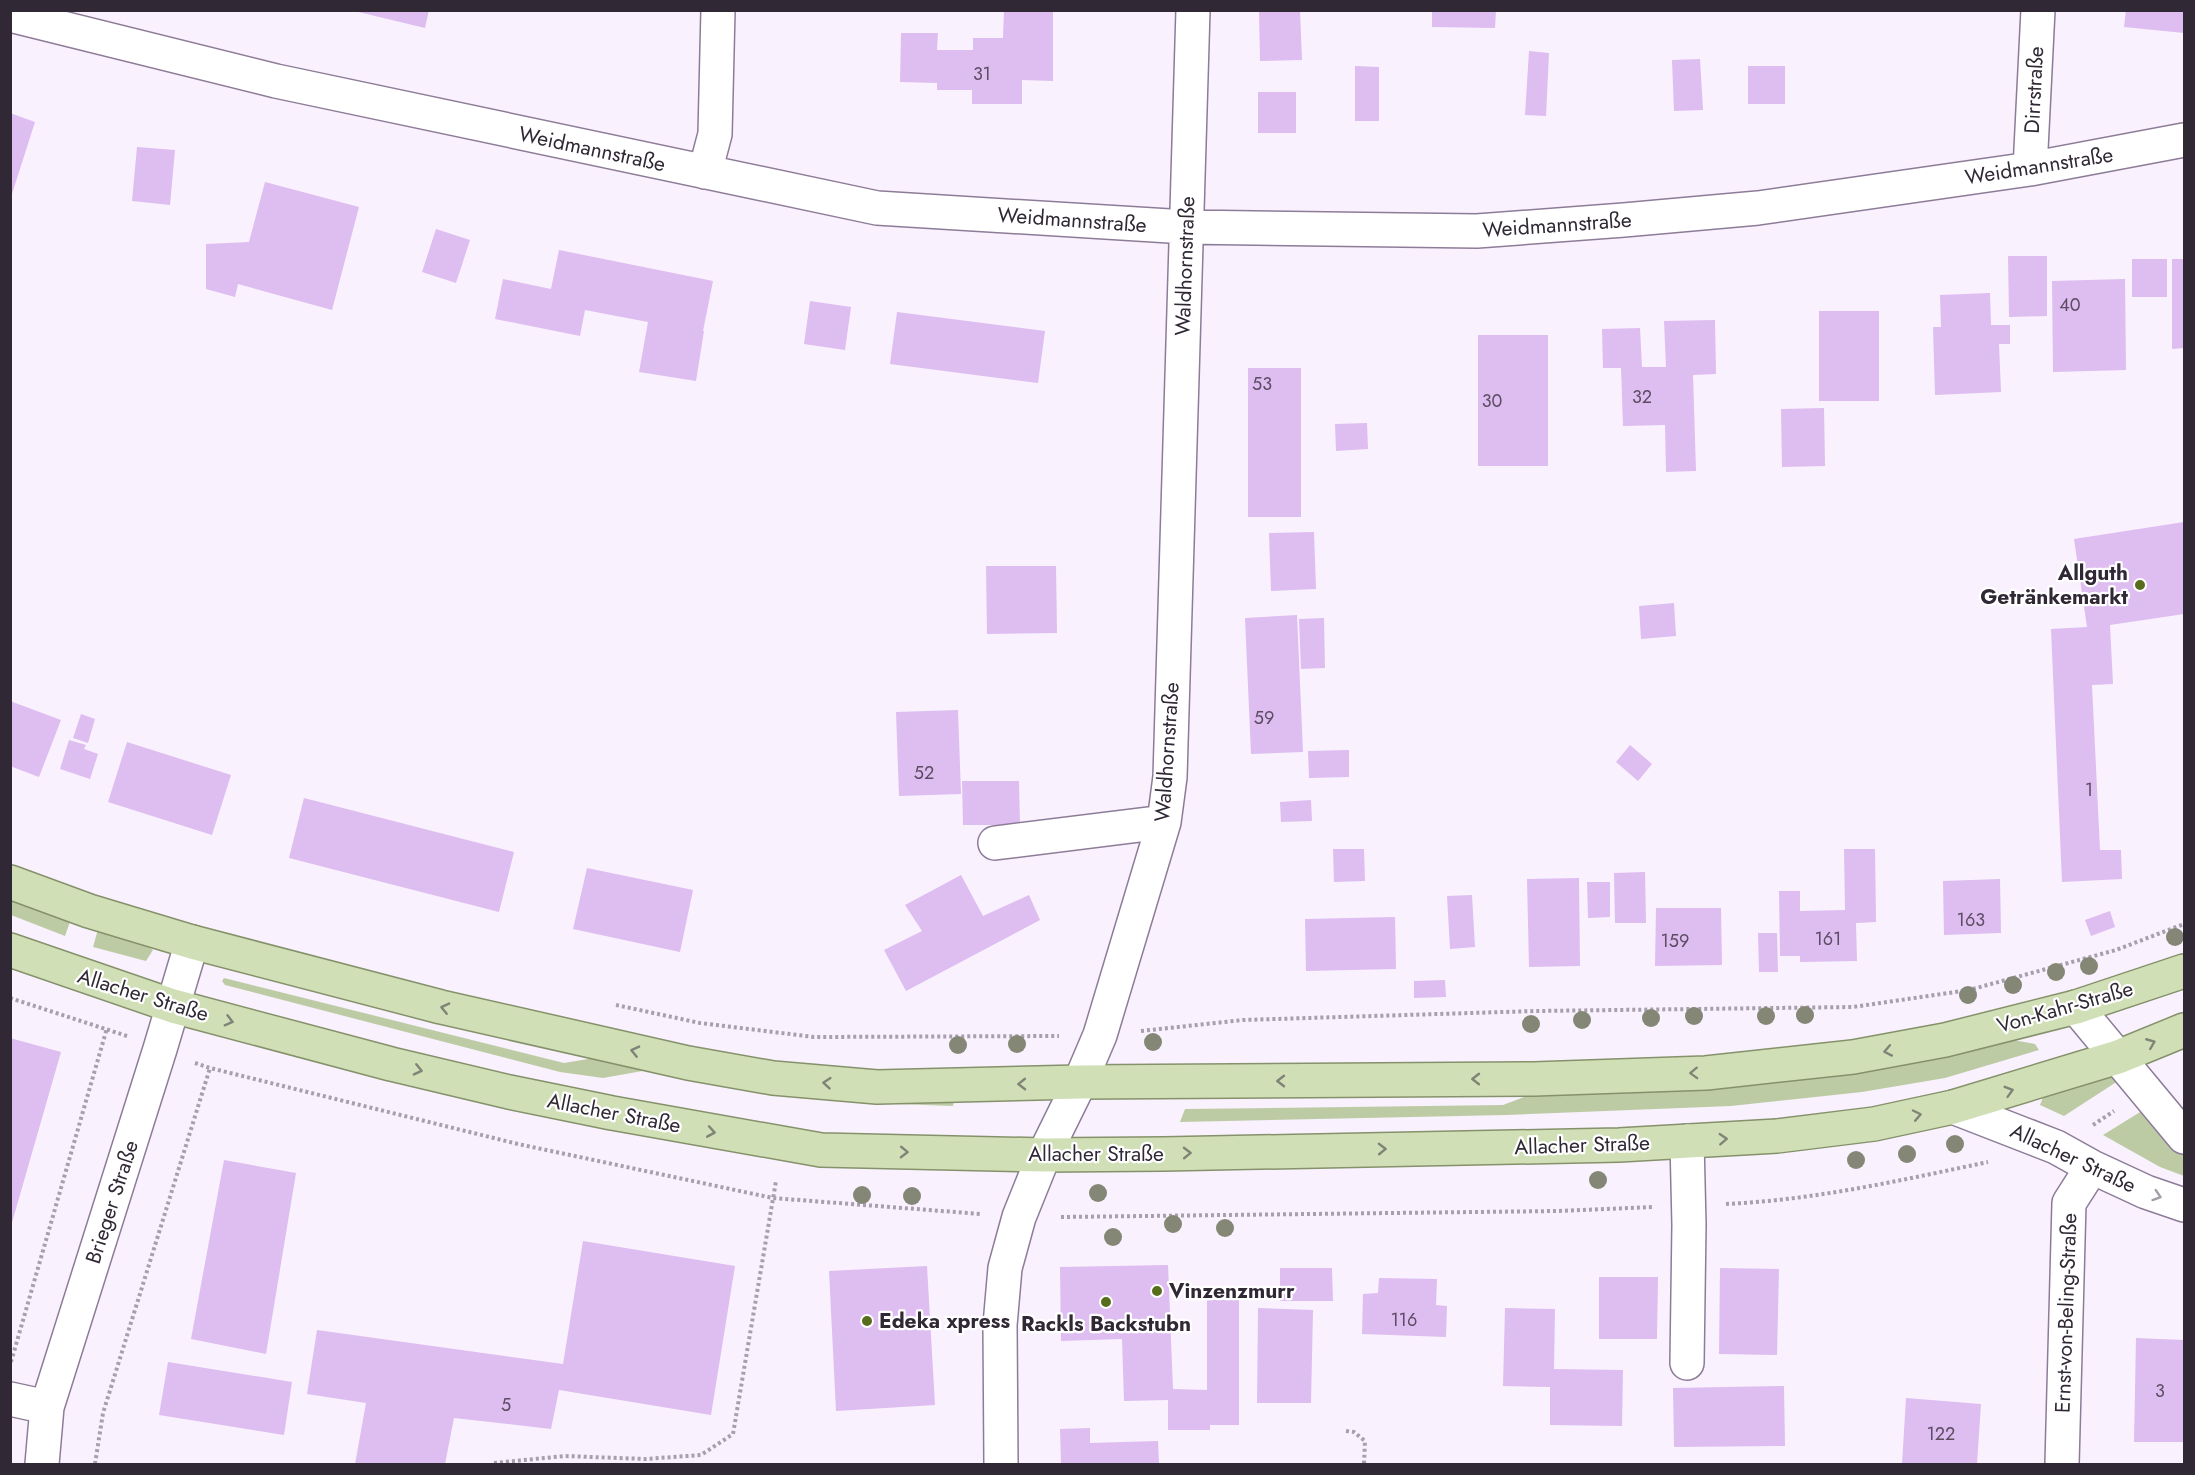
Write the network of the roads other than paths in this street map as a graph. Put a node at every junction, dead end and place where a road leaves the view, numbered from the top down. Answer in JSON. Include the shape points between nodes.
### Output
{"nodes":[{"id":1,"x":718,"y":10,"type":"edge"},
{"id":2,"x":1193,"y":10,"type":"edge"},
{"id":3,"x":2038,"y":10,"type":"edge"},
{"id":4,"x":10,"y":15,"type":"edge"},
{"id":5,"x":2184,"y":140,"type":"edge"},
{"id":6,"x":2030,"y":169,"type":"junction"},
{"id":7,"x":705,"y":172,"type":"junction"},
{"id":8,"x":1186,"y":227,"type":"junction"},
{"id":9,"x":1164,"y":822,"type":"junction"},
{"id":10,"x":995,"y":843,"type":"dead end"},
{"id":11,"x":10,"y":882,"type":"edge"},
{"id":12,"x":192,"y":942,"type":"junction"},
{"id":13,"x":10,"y":950,"type":"edge"},
{"id":14,"x":2184,"y":971,"type":"edge"},
{"id":15,"x":172,"y":1006,"type":"junction"},
{"id":16,"x":2076,"y":1007,"type":"junction"},
{"id":17,"x":2184,"y":1030,"type":"edge"},
{"id":18,"x":2118,"y":1057,"type":"junction"},
{"id":19,"x":1080,"y":1082,"type":"junction"},
{"id":20,"x":1953,"y":1107,"type":"junction"},
{"id":21,"x":2184,"y":1137,"type":"edge"},
{"id":22,"x":1687,"y":1141,"type":"junction"},
{"id":23,"x":1044,"y":1155,"type":"junction"},
{"id":24,"x":2091,"y":1167,"type":"junction"},
{"id":25,"x":2184,"y":1205,"type":"edge"},
{"id":26,"x":1687,"y":1363,"type":"dead end"},
{"id":27,"x":10,"y":1399,"type":"edge"},
{"id":28,"x":47,"y":1407,"type":"junction"},
{"id":29,"x":42,"y":1464,"type":"edge"},
{"id":30,"x":1001,"y":1464,"type":"edge"},
{"id":31,"x":2062,"y":1464,"type":"edge"}],
"edges":[{"from":1,"to":7,"type":"street","via":[[715,134]]},
{"from":2,"to":8,"type":"street","name":"Waldhornstraße"},
{"from":3,"to":6,"type":"street","name":"Dirrstraße"},
{"from":4,"to":7,"type":"street","name":"Weidmannstraße","via":[[276,81]]},
{"from":5,"to":6,"type":"street","name":"Weidmannstraße"},
{"from":6,"to":8,"type":"street","name":"Weidmannstraße","via":[[1758,208],[1477,231]]},
{"from":7,"to":8,"type":"street","name":"Weidmannstraße","via":[[877,208]]},
{"from":8,"to":9,"type":"street","name":"Waldhornstraße","via":[[1170,777]]},
{"from":9,"to":10,"type":"street"},
{"from":9,"to":19,"type":"street","name":"Waldhornstraße","via":[[1100,1035]]},
{"from":11,"to":12,"type":"main road"},
{"from":12,"to":15,"type":"street","name":"Brieger Straße"},
{"from":19,"to":12,"type":"main road","one_way":true,"via":[[877,1087],[773,1078],[441,1007]]},
{"from":13,"to":15,"type":"main road","name":"Allacher Straße"},
{"from":14,"to":16,"type":"main road","name":"Von-Kahr-Straße"},
{"from":15,"to":23,"type":"main road","name":"Allacher Straße","one_way":true,"via":[[510,1092],[783,1145],[821,1150]]},
{"from":15,"to":28,"type":"street","name":"Brieger Straße"},
{"from":16,"to":18,"type":"street"},
{"from":16,"to":19,"type":"main road","name":"Von-Kahr-Straße","one_way":true,"via":[[1945,1040],[1853,1057],[1706,1073],[1534,1079]]},
{"from":18,"to":17,"type":"main road","one_way":true},
{"from":20,"to":18,"type":"main road","one_way":true},
{"from":18,"to":21,"type":"street"},
{"from":19,"to":23,"type":"street","name":"Waldhornstraße"},
{"from":22,"to":20,"type":"main road","name":"Allacher Straße","one_way":true,"via":[[1777,1136],[1874,1124]]},
{"from":20,"to":24,"type":"street","name":"Allacher Straße","via":[[2056,1147]]},
{"from":23,"to":22,"type":"main road","name":"Allacher Straße","one_way":true},
{"from":22,"to":26,"type":"street"},
{"from":23,"to":30,"type":"street","name":"Waldhornstraße","via":[[1019,1217],[1005,1268],[1000,1325]]},
{"from":24,"to":25,"type":"street","name":"Allacher Straße","one_way":true},
{"from":24,"to":31,"type":"street","name":"Ernst-von-Beling-Straße","via":[[2069,1203]]},
{"from":27,"to":28,"type":"street"},
{"from":28,"to":29,"type":"street","name":"Brieger Straße"}]}
